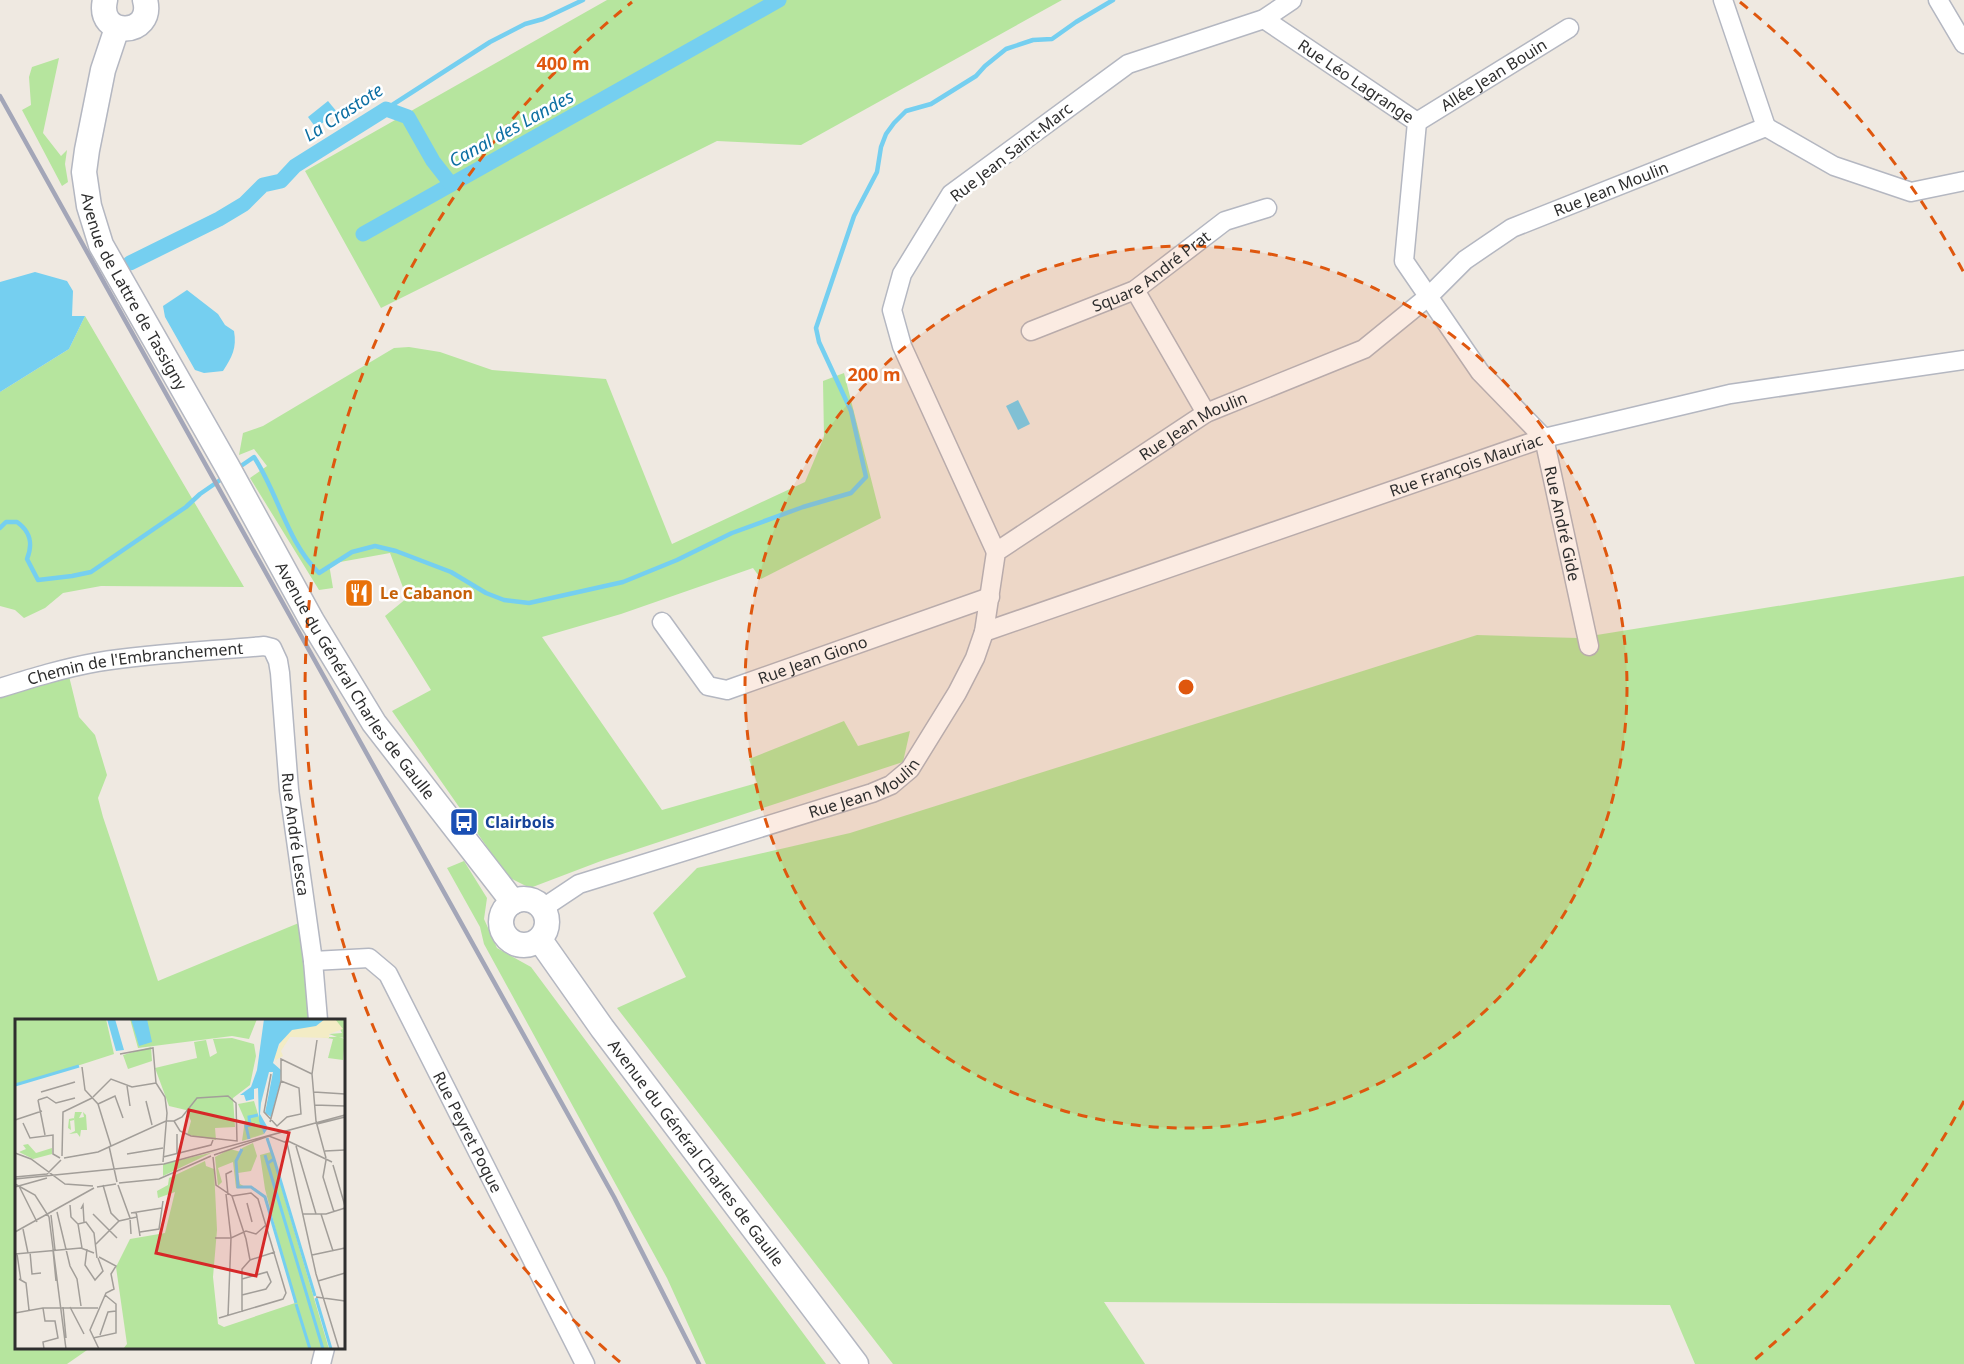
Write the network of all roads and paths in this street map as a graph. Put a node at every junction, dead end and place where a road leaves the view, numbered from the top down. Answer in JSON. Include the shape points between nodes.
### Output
{"nodes":[{"id":1,"x":105,"y":0,"type":"edge"},
{"id":2,"x":145,"y":0,"type":"edge"},
{"id":3,"x":1292,"y":0,"type":"edge"},
{"id":4,"x":1723,"y":0,"type":"edge"},
{"id":5,"x":1938,"y":0,"type":"edge"},
{"id":6,"x":1264,"y":19,"type":"junction"},
{"id":7,"x":117,"y":28,"type":"junction"},
{"id":8,"x":1569,"y":28,"type":"dead end"},
{"id":9,"x":1964,"y":44,"type":"edge"},
{"id":10,"x":1418,"y":122,"type":"junction"},
{"id":11,"x":1766,"y":128,"type":"junction"},
{"id":12,"x":1964,"y":181,"type":"edge"},
{"id":13,"x":1267,"y":208,"type":"dead end"},
{"id":14,"x":1135,"y":291,"type":"junction"},
{"id":15,"x":1429,"y":296,"type":"junction"},
{"id":16,"x":1031,"y":331,"type":"dead end"},
{"id":17,"x":1964,"y":360,"type":"edge"},
{"id":18,"x":1206,"y":413,"type":"junction"},
{"id":19,"x":1544,"y":438,"type":"junction"},
{"id":20,"x":230,"y":473,"type":"joint"},
{"id":21,"x":996,"y":552,"type":"junction"},
{"id":22,"x":990,"y":597,"type":"junction"},
{"id":23,"x":662,"y":622,"type":"dead end"},
{"id":24,"x":984,"y":632,"type":"junction"},
{"id":25,"x":1589,"y":646,"type":"dead end"},
{"id":26,"x":272,"y":648,"type":"joint"},
{"id":27,"x":0,"y":688,"type":"edge"},
{"id":28,"x":513,"y":902,"type":"junction"},
{"id":29,"x":543,"y":908,"type":"junction"},
{"id":30,"x":540,"y":940,"type":"junction"},
{"id":31,"x":313,"y":961,"type":"junction"},
{"id":32,"x":318,"y":1019,"type":"edge"},
{"id":33,"x":325,"y":1349,"type":"edge"},
{"id":34,"x":321,"y":1364,"type":"edge"},
{"id":35,"x":585,"y":1364,"type":"edge"},
{"id":36,"x":856,"y":1364,"type":"edge"}],
"edges":[{"from":1,"to":7,"type":"main road","via":[[105,15]]},
{"from":2,"to":7,"type":"main road","via":[[147,11],[142,21],[131,28]]},
{"from":3,"to":6,"type":"street","name":"Rue Jean Saint-Marc"},
{"from":4,"to":11,"type":"street"},
{"from":5,"to":9,"type":"street"},
{"from":6,"to":10,"type":"street","name":"Rue Léo Lagrange"},
{"from":6,"to":21,"type":"street","name":"Rue Jean Saint-Marc","via":[[1128,64],[951,194],[902,274],[892,310],[902,346]]},
{"from":7,"to":20,"type":"main road","name":"Avenue de Lattre de Tassigny","via":[[103,70],[87,150],[84,172],[89,206],[96,233]]},
{"from":8,"to":10,"type":"street","name":"Allée Jean Bouin"},
{"from":10,"to":15,"type":"street","name":"Rue Léo Lagrange","via":[[1404,261]]},
{"from":11,"to":12,"type":"street","via":[[1834,166],[1911,192]]},
{"from":11,"to":15,"type":"street","name":"Rue Jean Moulin","via":[[1512,228],[1465,260]]},
{"from":13,"to":14,"type":"street","name":"Square André Prat","via":[[1225,221]]},
{"from":14,"to":16,"type":"street","name":"Square André Prat"},
{"from":14,"to":18,"type":"street"},
{"from":15,"to":18,"type":"street","name":"Rue Jean Moulin","via":[[1364,349]]},
{"from":15,"to":19,"type":"street","via":[[1480,372]]},
{"from":17,"to":19,"type":"street","name":"Rue François Mauriac","via":[[1730,394]]},
{"from":18,"to":21,"type":"street","name":"Rue Jean Moulin"},
{"from":19,"to":24,"type":"street","name":"Rue François Mauriac"},
{"from":19,"to":25,"type":"street","name":"Rue André Gide"},
{"from":20,"to":28,"type":"main road","name":"Avenue du Général Charles de Gaulle","via":[[374,723]]},
{"from":21,"to":22,"type":"street","name":"Rue Jean Moulin"},
{"from":22,"to":23,"type":"street","name":"Rue Jean Giono","via":[[727,690],[708,686]]},
{"from":22,"to":24,"type":"street","name":"Rue Jean Moulin"},
{"from":24,"to":29,"type":"street","name":"Rue Jean Moulin","via":[[957,693],[910,769],[891,785],[579,884]]},
{"from":26,"to":27,"type":"street","name":"Chemin de l'Embranchement","via":[[98,662]]},
{"from":26,"to":31,"type":"street","name":"Rue André Lesca","via":[[280,673],[289,790]]},
{"from":28,"to":29,"type":"main road","via":[[528,899]]},
{"from":28,"to":30,"type":"main road","via":[[501,921],[505,936],[518,945]]},
{"from":29,"to":30,"type":"main road","via":[[548,919]]},
{"from":30,"to":36,"type":"main road","name":"Avenue du Général Charles de Gaulle"},
{"from":31,"to":32,"type":"street","name":"Rue André Lesca"},
{"from":31,"to":35,"type":"street","name":"Rue Peyret Poque","via":[[369,958],[388,974]]},
{"from":33,"to":34,"type":"street"}]}
